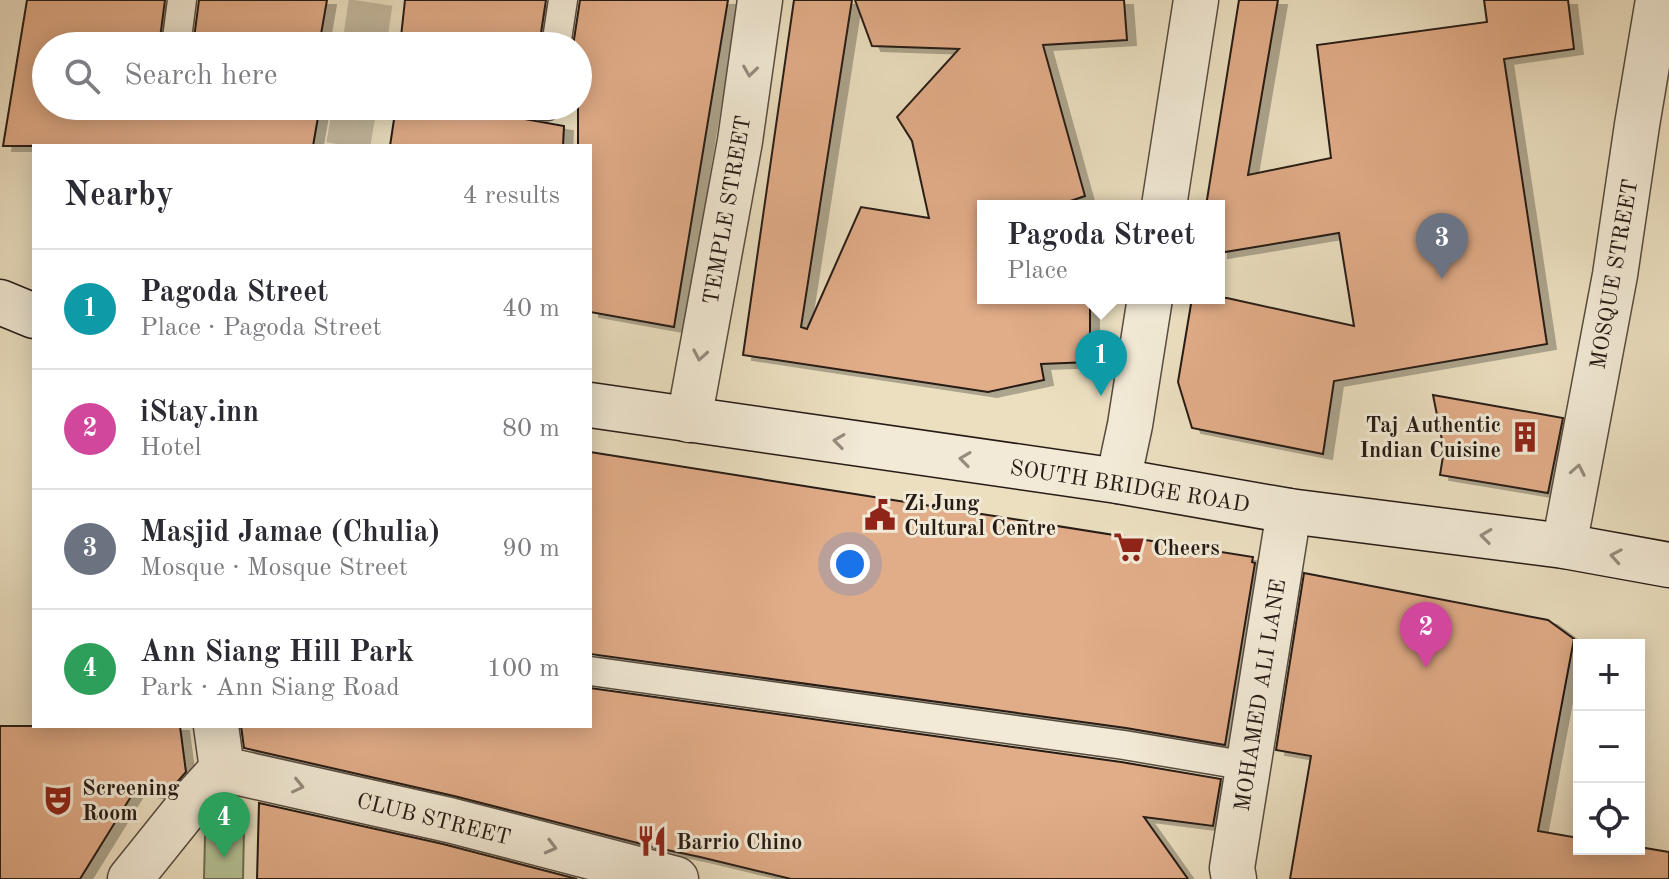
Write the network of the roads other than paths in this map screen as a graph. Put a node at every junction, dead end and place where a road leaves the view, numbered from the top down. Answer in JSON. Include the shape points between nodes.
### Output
{"nodes":[{"id":1,"x":182,"y":0,"type":"edge"},
{"id":2,"x":563,"y":0,"type":"edge"},
{"id":3,"x":760,"y":0,"type":"edge"},
{"id":4,"x":1196,"y":0,"type":"edge"},
{"id":5,"x":1658,"y":0,"type":"edge"},
{"id":6,"x":178,"y":32,"type":"edge"},
{"id":7,"x":558,"y":32,"type":"edge"},
{"id":8,"x":1165,"y":200,"type":"edge"},
{"id":9,"x":0,"y":302,"type":"edge"},
{"id":10,"x":1149,"y":304,"type":"edge"},
{"id":11,"x":32,"y":317,"type":"edge"},
{"id":12,"x":32,"y":318,"type":"edge"},
{"id":13,"x":0,"y":320,"type":"edge"},
{"id":14,"x":592,"y":405,"type":"edge"},
{"id":15,"x":689,"y":420,"type":"junction"},
{"id":16,"x":1118,"y":481,"type":"junction"},
{"id":17,"x":1289,"y":511,"type":"junction"},
{"id":18,"x":1564,"y":546,"type":"junction"},
{"id":19,"x":1669,"y":565,"type":"edge"},
{"id":20,"x":592,"y":671,"type":"edge"},
{"id":21,"x":216,"y":728,"type":"edge"},
{"id":22,"x":1248,"y":766,"type":"junction"},
{"id":23,"x":222,"y":769,"type":"junction"},
{"id":24,"x":654,"y":877,"type":"edge"},
{"id":25,"x":130,"y":879,"type":"edge"},
{"id":26,"x":1234,"y":879,"type":"edge"}],
"edges":[{"from":1,"to":6,"type":"lane"},
{"from":2,"to":7,"type":"lane"},
{"from":3,"to":15,"type":"street","name":"TEMPLE STREET","one_way":true},
{"from":4,"to":8,"type":"street"},
{"from":18,"to":5,"type":"street","name":"MOSQUE STREET","one_way":true,"via":[[1615,275]]},
{"from":9,"to":11,"type":"street"},
{"from":10,"to":16,"type":"street"},
{"from":12,"to":13,"type":"street"},
{"from":14,"to":15,"type":"street","name":"SOUTH BRIDGE ROAD"},
{"from":16,"to":15,"type":"street","name":"SOUTH BRIDGE ROAD","one_way":true},
{"from":16,"to":17,"type":"street","name":"SOUTH BRIDGE ROAD"},
{"from":18,"to":17,"type":"street","name":"SOUTH BRIDGE ROAD","one_way":true},
{"from":17,"to":22,"type":"street","name":"MOHAMED ALI LANE"},
{"from":19,"to":18,"type":"street","name":"SOUTH BRIDGE ROAD","one_way":true},
{"from":20,"to":22,"type":"lane"},
{"from":21,"to":23,"type":"street"},
{"from":22,"to":26,"type":"street","name":"MOHAMED ALI LANE"},
{"from":23,"to":24,"type":"street","name":"CLUB STREET","one_way":true,"via":[[449,820]]},
{"from":23,"to":25,"type":"street"}]}
